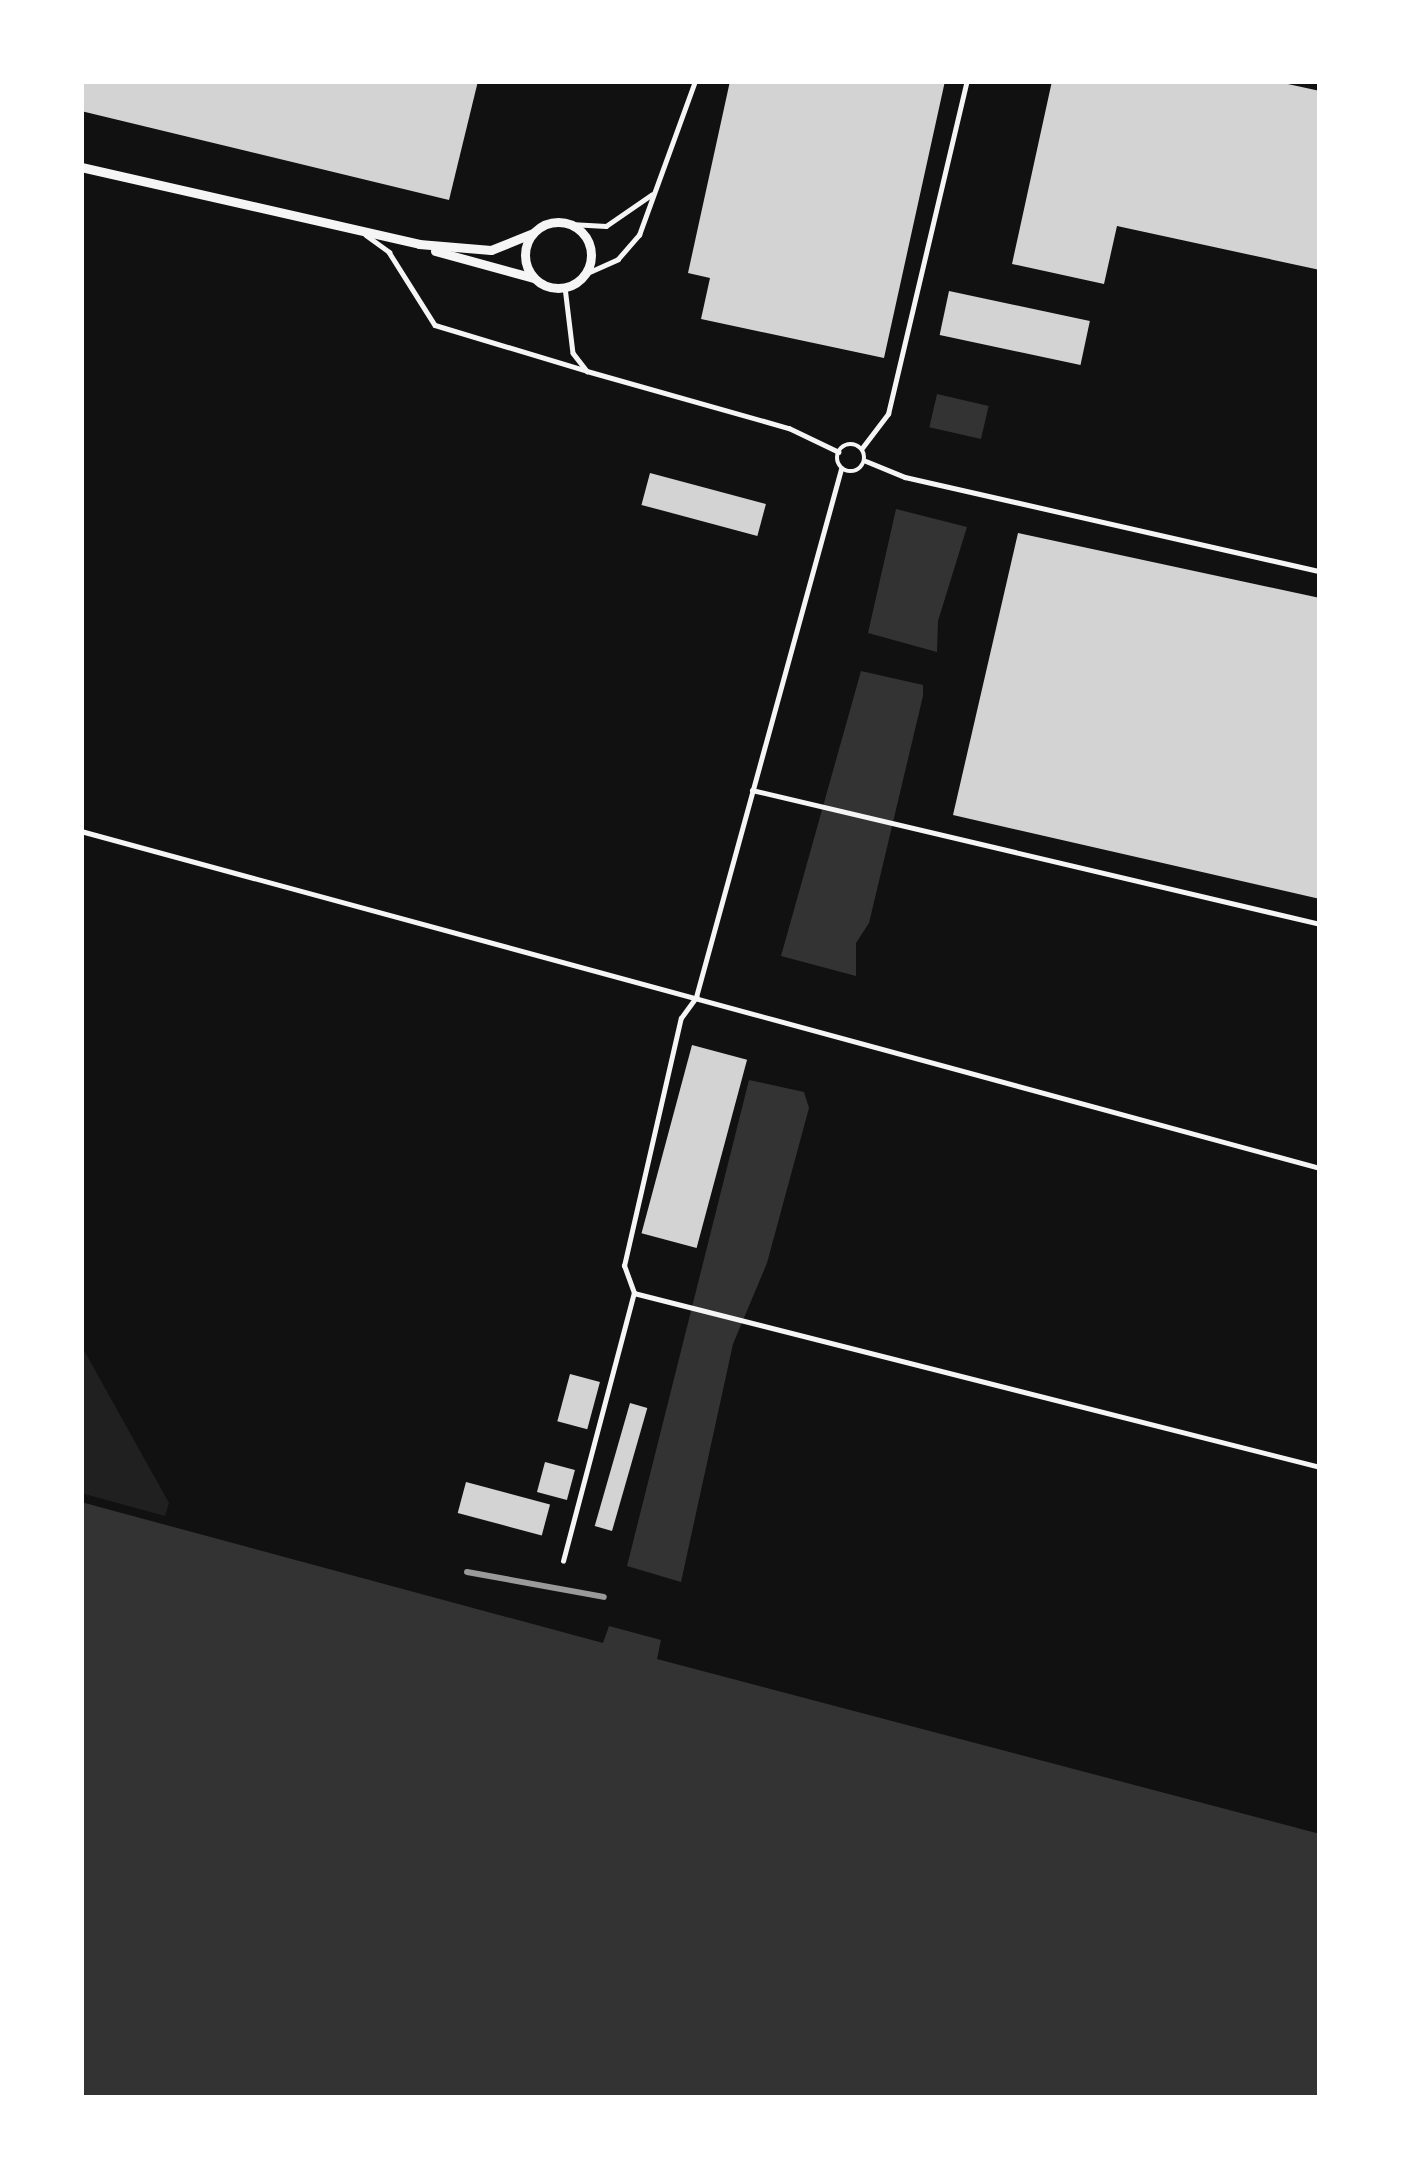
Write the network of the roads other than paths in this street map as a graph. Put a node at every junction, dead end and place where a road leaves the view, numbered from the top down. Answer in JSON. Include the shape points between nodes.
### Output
{"nodes":[{"id":1,"x":695,"y":81,"type":"edge"},
{"id":2,"x":967,"y":81,"type":"edge"},
{"id":3,"x":81,"y":166,"type":"edge"},
{"id":4,"x":650,"y":195,"type":"junction"},
{"id":5,"x":570,"y":224,"type":"junction"},
{"id":6,"x":344,"y":227,"type":"junction"},
{"id":7,"x":533,"y":233,"type":"junction"},
{"id":8,"x":419,"y":244,"type":"junction"},
{"id":9,"x":585,"y":274,"type":"junction"},
{"id":10,"x":539,"y":282,"type":"junction"},
{"id":11,"x":565,"y":287,"type":"junction"},
{"id":12,"x":587,"y":371,"type":"junction"},
{"id":13,"x":862,"y":448,"type":"junction"},
{"id":14,"x":838,"y":452,"type":"junction"},
{"id":15,"x":866,"y":460,"type":"junction"},
{"id":16,"x":841,"y":469,"type":"junction"},
{"id":17,"x":1320,"y":571,"type":"edge"},
{"id":18,"x":752,"y":790,"type":"junction"},
{"id":19,"x":81,"y":831,"type":"edge"},
{"id":20,"x":1320,"y":924,"type":"edge"},
{"id":21,"x":696,"y":997,"type":"junction"},
{"id":22,"x":1320,"y":1168,"type":"edge"},
{"id":23,"x":634,"y":1293,"type":"junction"},
{"id":24,"x":1320,"y":1467,"type":"edge"},
{"id":25,"x":563,"y":1561,"type":"dead end"}],
"edges":[{"from":1,"to":4,"type":"lane"},
{"from":2,"to":13,"type":"lane","via":[[888,414]]},
{"from":3,"to":6,"type":"street"},
{"from":4,"to":5,"type":"lane","via":[[606,226]]},
{"from":4,"to":9,"type":"lane","via":[[630,249]]},
{"from":5,"to":7,"type":"street"},
{"from":5,"to":9,"type":"street","via":[[590,245]]},
{"from":6,"to":8,"type":"street"},
{"from":6,"to":12,"type":"lane","via":[[389,252],[427,316],[447,332]]},
{"from":7,"to":8,"type":"street","via":[[491,250]]},
{"from":7,"to":10,"type":"street","via":[[525,260]]},
{"from":8,"to":10,"type":"street"},
{"from":9,"to":11,"type":"street"},
{"from":10,"to":11,"type":"street"},
{"from":11,"to":12,"type":"lane","via":[[574,353]]},
{"from":12,"to":14,"type":"lane","via":[[789,428]]},
{"from":13,"to":14,"type":"lane","via":[[849,444]]},
{"from":13,"to":15,"type":"lane"},
{"from":14,"to":16,"type":"lane"},
{"from":15,"to":16,"type":"lane","via":[[854,473]]},
{"from":15,"to":17,"type":"lane","via":[[905,477]]},
{"from":16,"to":18,"type":"lane"},
{"from":18,"to":20,"type":"lane"},
{"from":18,"to":21,"type":"lane"},
{"from":19,"to":21,"type":"lane"},
{"from":21,"to":22,"type":"lane"},
{"from":21,"to":23,"type":"lane","via":[[681,1018],[624,1266]]},
{"from":23,"to":24,"type":"lane"},
{"from":23,"to":25,"type":"lane"}]}
